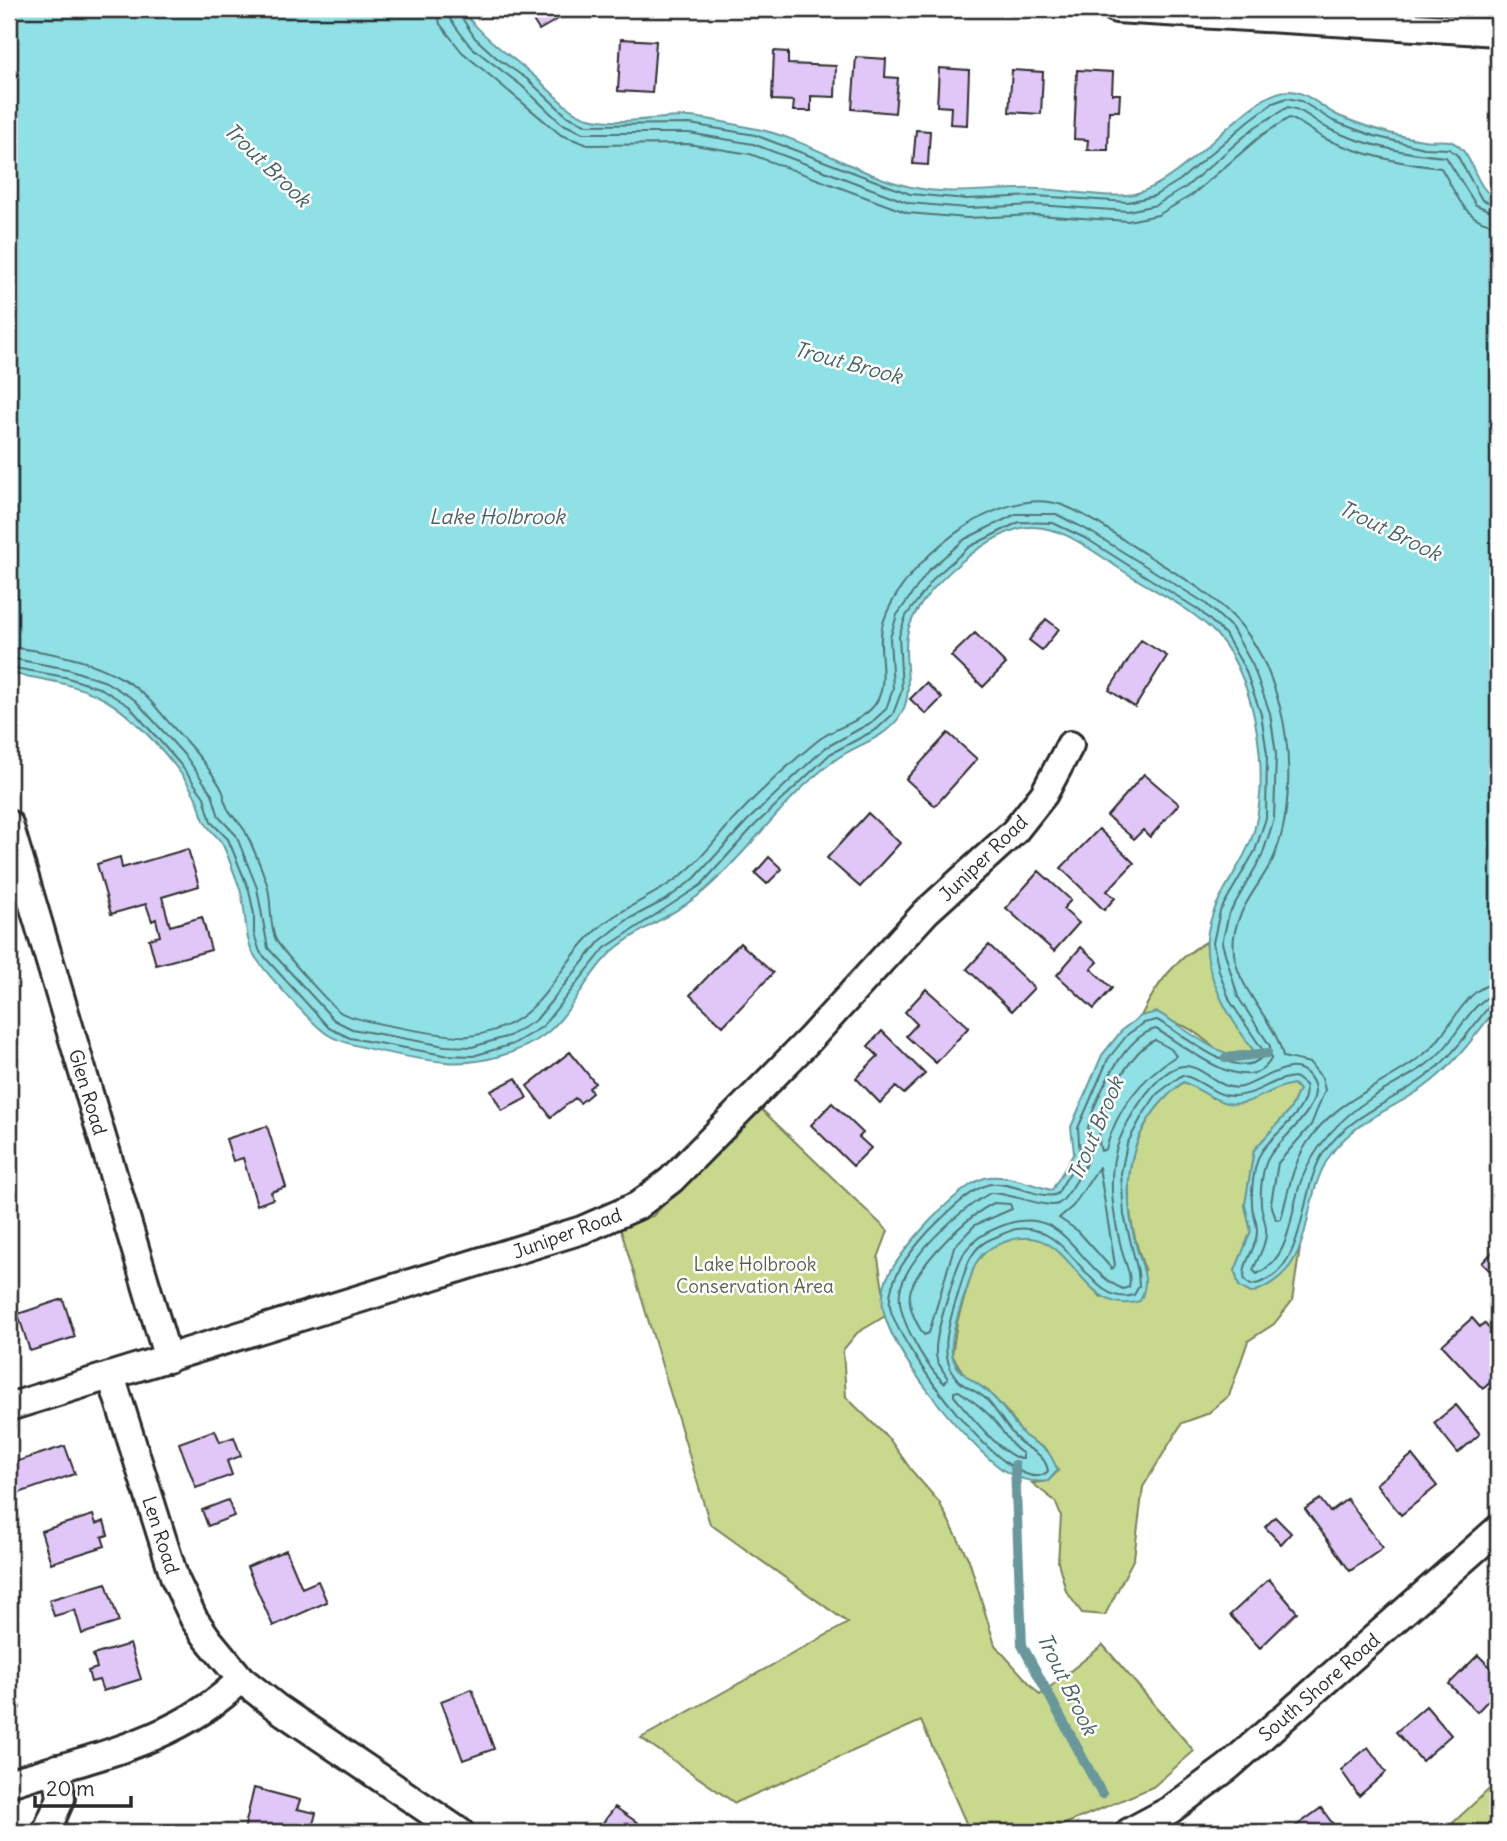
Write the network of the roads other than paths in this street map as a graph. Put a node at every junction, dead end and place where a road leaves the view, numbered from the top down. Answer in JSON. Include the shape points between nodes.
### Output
{"nodes":[{"id":1,"x":1116,"y":9,"type":"edge"},
{"id":2,"x":1176,"y":10,"type":"edge"},
{"id":3,"x":1498,"y":32,"type":"edge"},
{"id":4,"x":1070,"y":745,"type":"dead end"},
{"id":5,"x":9,"y":824,"type":"edge"},
{"id":6,"x":168,"y":1359,"type":"junction"},
{"id":7,"x":111,"y":1376,"type":"junction"},
{"id":8,"x":9,"y":1407,"type":"edge"},
{"id":9,"x":1498,"y":1529,"type":"edge"},
{"id":10,"x":241,"y":1679,"type":"junction"},
{"id":11,"x":57,"y":1768,"type":"junction"},
{"id":12,"x":9,"y":1783,"type":"edge"},
{"id":13,"x":451,"y":1830,"type":"edge"},
{"id":14,"x":46,"y":1832,"type":"edge"},
{"id":15,"x":1129,"y":1832,"type":"edge"}],
"edges":[{"from":1,"to":2,"type":"street"},
{"from":2,"to":3,"type":"street"},
{"from":4,"to":6,"type":"street","name":"Juniper Road","via":[[1044,794],[1014,832],[926,912],[808,1040],[654,1195],[592,1227]]},
{"from":5,"to":6,"type":"street","name":"Glen Road"},
{"from":6,"to":7,"type":"street","name":"Juniper Road"},
{"from":7,"to":8,"type":"street","name":"Juniper Road"},
{"from":7,"to":10,"type":"street","name":"Len Road","via":[[184,1599],[208,1639]]},
{"from":9,"to":15,"type":"street","name":"South Shore Road","via":[[1228,1767],[1170,1810]]},
{"from":10,"to":11,"type":"street","via":[[211,1706],[176,1727]]},
{"from":10,"to":13,"type":"street","name":"Len Road"},
{"from":11,"to":12,"type":"street"},
{"from":11,"to":14,"type":"street","via":[[61,1798]]}]}
